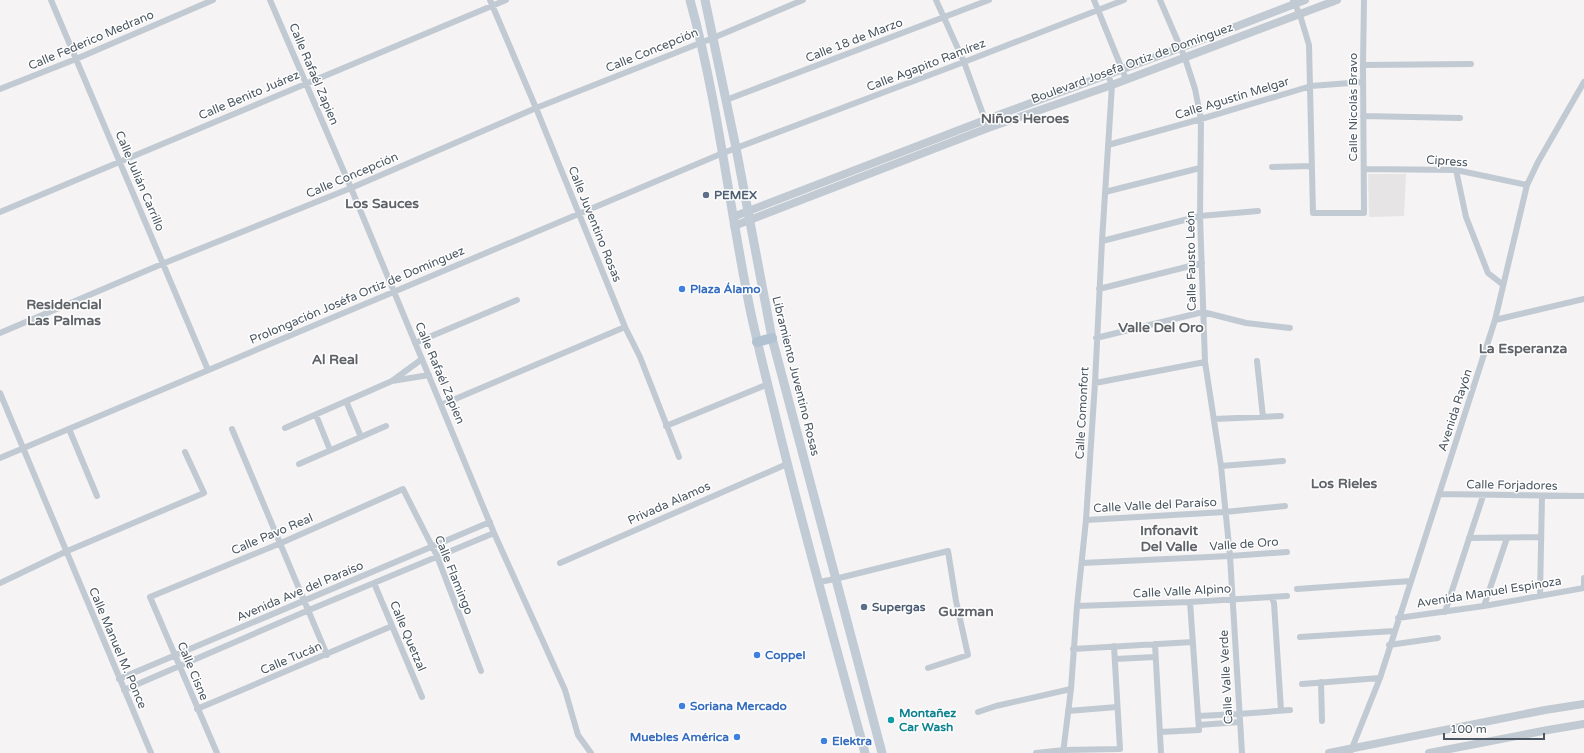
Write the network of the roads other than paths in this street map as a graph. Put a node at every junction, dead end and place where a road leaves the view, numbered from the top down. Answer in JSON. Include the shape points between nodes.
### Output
{"nodes":[{"id":1,"x":51,"y":0,"type":"edge"},
{"id":2,"x":213,"y":0,"type":"edge"},
{"id":3,"x":270,"y":0,"type":"edge"},
{"id":4,"x":506,"y":0,"type":"edge"},
{"id":5,"x":690,"y":0,"type":"edge"},
{"id":6,"x":704,"y":0,"type":"edge"},
{"id":7,"x":803,"y":0,"type":"edge"},
{"id":8,"x":936,"y":0,"type":"edge"},
{"id":9,"x":990,"y":0,"type":"edge"},
{"id":10,"x":1094,"y":0,"type":"edge"},
{"id":11,"x":1124,"y":0,"type":"edge"},
{"id":12,"x":1160,"y":0,"type":"edge"},
{"id":13,"x":1305,"y":0,"type":"edge"},
{"id":14,"x":1337,"y":0,"type":"edge"},
{"id":15,"x":1364,"y":0,"type":"edge"},
{"id":16,"x":1294,"y":2,"type":"edge"},
{"id":17,"x":491,"y":3,"type":"edge"},
{"id":18,"x":1098,"y":10,"type":"junction"},
{"id":19,"x":1300,"y":15,"type":"junction"},
{"id":20,"x":943,"y":18,"type":"junction"},
{"id":21,"x":714,"y":38,"type":"junction"},
{"id":22,"x":701,"y":42,"type":"junction"},
{"id":23,"x":1180,"y":48,"type":"junction"},
{"id":24,"x":1185,"y":58,"type":"junction"},
{"id":25,"x":76,"y":59,"type":"junction"},
{"id":26,"x":964,"y":62,"type":"junction"},
{"id":27,"x":1471,"y":64,"type":"dead end"},
{"id":28,"x":1363,"y":65,"type":"junction"},
{"id":29,"x":1122,"y":69,"type":"junction"},
{"id":30,"x":1108,"y":75,"type":"junction"},
{"id":31,"x":1126,"y":79,"type":"junction"},
{"id":32,"x":1363,"y":82,"type":"junction"},
{"id":33,"x":1584,"y":82,"type":"edge"},
{"id":34,"x":306,"y":83,"type":"junction"},
{"id":35,"x":1112,"y":85,"type":"junction"},
{"id":36,"x":1311,"y":86,"type":"junction"},
{"id":37,"x":0,"y":89,"type":"edge"},
{"id":38,"x":726,"y":100,"type":"junction"},
{"id":39,"x":536,"y":108,"type":"junction"},
{"id":40,"x":1363,"y":116,"type":"junction"},
{"id":41,"x":1460,"y":118,"type":"dead end"},
{"id":42,"x":1201,"y":119,"type":"junction"},
{"id":43,"x":985,"y":120,"type":"junction"},
{"id":44,"x":988,"y":128,"type":"junction"},
{"id":45,"x":1108,"y":145,"type":"junction"},
{"id":46,"x":736,"y":148,"type":"junction"},
{"id":47,"x":723,"y":153,"type":"junction"},
{"id":48,"x":120,"y":161,"type":"junction"},
{"id":49,"x":1312,"y":166,"type":"junction"},
{"id":50,"x":1272,"y":167,"type":"dead end"},
{"id":51,"x":1200,"y":168,"type":"junction"},
{"id":52,"x":1364,"y":170,"type":"junction"},
{"id":53,"x":1456,"y":170,"type":"junction"},
{"id":54,"x":1527,"y":184,"type":"junction"},
{"id":55,"x":351,"y":188,"type":"junction"},
{"id":56,"x":1105,"y":192,"type":"junction"},
{"id":57,"x":1258,"y":211,"type":"dead end"},
{"id":58,"x":0,"y":212,"type":"edge"},
{"id":59,"x":578,"y":214,"type":"junction"},
{"id":60,"x":749,"y":216,"type":"junction"},
{"id":61,"x":1200,"y":216,"type":"junction"},
{"id":62,"x":734,"y":221,"type":"junction"},
{"id":63,"x":1102,"y":241,"type":"junction"},
{"id":64,"x":1202,"y":263,"type":"junction"},
{"id":65,"x":162,"y":264,"type":"junction"},
{"id":66,"x":1502,"y":284,"type":"junction"},
{"id":67,"x":1099,"y":289,"type":"junction"},
{"id":68,"x":394,"y":292,"type":"junction"},
{"id":69,"x":516,"y":300,"type":"dead end"},
{"id":70,"x":1584,"y":300,"type":"edge"},
{"id":71,"x":1203,"y":312,"type":"junction"},
{"id":72,"x":1495,"y":320,"type":"junction"},
{"id":73,"x":625,"y":327,"type":"junction"},
{"id":74,"x":1290,"y":328,"type":"dead end"},
{"id":75,"x":0,"y":333,"type":"edge"},
{"id":76,"x":772,"y":338,"type":"junction"},
{"id":77,"x":1096,"y":338,"type":"junction"},
{"id":78,"x":757,"y":342,"type":"junction"},
{"id":79,"x":415,"y":343,"type":"junction"},
{"id":80,"x":422,"y":359,"type":"junction"},
{"id":81,"x":1257,"y":361,"type":"dead end"},
{"id":82,"x":1205,"y":362,"type":"junction"},
{"id":83,"x":208,"y":370,"type":"junction"},
{"id":84,"x":429,"y":374,"type":"junction"},
{"id":85,"x":392,"y":381,"type":"junction"},
{"id":86,"x":1096,"y":383,"type":"junction"},
{"id":87,"x":768,"y":384,"type":"junction"},
{"id":88,"x":0,"y":393,"type":"edge"},
{"id":89,"x":346,"y":401,"type":"junction"},
{"id":90,"x":441,"y":405,"type":"junction"},
{"id":91,"x":316,"y":415,"type":"junction"},
{"id":92,"x":1281,"y":416,"type":"dead end"},
{"id":93,"x":1263,"y":417,"type":"junction"},
{"id":94,"x":1214,"y":419,"type":"junction"},
{"id":95,"x":386,"y":426,"type":"dead end"},
{"id":96,"x":666,"y":426,"type":"junction"},
{"id":97,"x":285,"y":428,"type":"dead end"},
{"id":98,"x":69,"y":429,"type":"junction"},
{"id":99,"x":232,"y":429,"type":"dead end"},
{"id":100,"x":361,"y":437,"type":"junction"},
{"id":101,"x":23,"y":448,"type":"junction"},
{"id":102,"x":330,"y":450,"type":"junction"},
{"id":103,"x":185,"y":452,"type":"dead end"},
{"id":104,"x":679,"y":457,"type":"dead end"},
{"id":105,"x":0,"y":458,"type":"edge"},
{"id":106,"x":1283,"y":461,"type":"dead end"},
{"id":107,"x":299,"y":464,"type":"dead end"},
{"id":108,"x":787,"y":464,"type":"junction"},
{"id":109,"x":1221,"y":466,"type":"junction"},
{"id":110,"x":403,"y":489,"type":"joint"},
{"id":111,"x":1439,"y":494,"type":"junction"},
{"id":112,"x":97,"y":496,"type":"dead end"},
{"id":113,"x":1483,"y":496,"type":"junction"},
{"id":114,"x":1542,"y":496,"type":"junction"},
{"id":115,"x":1584,"y":496,"type":"edge"},
{"id":116,"x":1285,"y":506,"type":"dead end"},
{"id":117,"x":1225,"y":512,"type":"junction"},
{"id":118,"x":1086,"y":520,"type":"junction"},
{"id":119,"x":490,"y":522,"type":"junction"},
{"id":120,"x":494,"y":533,"type":"junction"},
{"id":121,"x":1541,"y":537,"type":"junction"},
{"id":122,"x":1469,"y":538,"type":"junction"},
{"id":123,"x":1507,"y":538,"type":"junction"},
{"id":124,"x":280,"y":543,"type":"junction"},
{"id":125,"x":432,"y":546,"type":"junction"},
{"id":126,"x":65,"y":552,"type":"junction"},
{"id":127,"x":1287,"y":552,"type":"dead end"},
{"id":128,"x":437,"y":556,"type":"junction"},
{"id":129,"x":1230,"y":556,"type":"junction"},
{"id":130,"x":560,"y":563,"type":"dead end"},
{"id":131,"x":1082,"y":563,"type":"junction"},
{"id":132,"x":1584,"y":578,"type":"edge"},
{"id":133,"x":835,"y":579,"type":"junction"},
{"id":134,"x":1411,"y":581,"type":"junction"},
{"id":135,"x":819,"y":582,"type":"junction"},
{"id":136,"x":0,"y":583,"type":"edge"},
{"id":137,"x":374,"y":583,"type":"junction"},
{"id":138,"x":1584,"y":588,"type":"edge"},
{"id":139,"x":1297,"y":589,"type":"dead end"},
{"id":140,"x":1287,"y":596,"type":"dead end"},
{"id":141,"x":1540,"y":596,"type":"junction"},
{"id":142,"x":150,"y":597,"type":"joint"},
{"id":143,"x":1272,"y":598,"type":"junction"},
{"id":144,"x":1233,"y":599,"type":"junction"},
{"id":145,"x":304,"y":600,"type":"junction"},
{"id":146,"x":1190,"y":602,"type":"junction"},
{"id":147,"x":1077,"y":606,"type":"junction"},
{"id":148,"x":1484,"y":606,"type":"junction"},
{"id":149,"x":309,"y":610,"type":"junction"},
{"id":150,"x":1445,"y":612,"type":"junction"},
{"id":151,"x":1398,"y":618,"type":"junction"},
{"id":152,"x":392,"y":626,"type":"junction"},
{"id":153,"x":1394,"y":631,"type":"junction"},
{"id":154,"x":1300,"y":637,"type":"dead end"},
{"id":155,"x":1438,"y":638,"type":"dead end"},
{"id":156,"x":1193,"y":642,"type":"junction"},
{"id":157,"x":1155,"y":644,"type":"junction"},
{"id":158,"x":1389,"y":645,"type":"junction"},
{"id":159,"x":1114,"y":646,"type":"junction"},
{"id":160,"x":1073,"y":649,"type":"junction"},
{"id":161,"x":327,"y":655,"type":"junction"},
{"id":162,"x":176,"y":656,"type":"junction"},
{"id":163,"x":1155,"y":657,"type":"junction"},
{"id":164,"x":1115,"y":659,"type":"junction"},
{"id":165,"x":180,"y":666,"type":"junction"},
{"id":166,"x":928,"y":668,"type":"dead end"},
{"id":167,"x":481,"y":671,"type":"dead end"},
{"id":168,"x":1380,"y":678,"type":"junction"},
{"id":169,"x":120,"y":680,"type":"junction"},
{"id":170,"x":1321,"y":682,"type":"junction"},
{"id":171,"x":1302,"y":684,"type":"dead end"},
{"id":172,"x":1071,"y":689,"type":"junction"},
{"id":173,"x":124,"y":690,"type":"junction"},
{"id":174,"x":422,"y":698,"type":"dead end"},
{"id":175,"x":1584,"y":704,"type":"edge"},
{"id":176,"x":1117,"y":707,"type":"junction"},
{"id":177,"x":198,"y":709,"type":"junction"},
{"id":178,"x":1068,"y":710,"type":"junction"},
{"id":179,"x":1281,"y":710,"type":"junction"},
{"id":180,"x":1290,"y":710,"type":"dead end"},
{"id":181,"x":978,"y":712,"type":"dead end"},
{"id":182,"x":1239,"y":714,"type":"junction"},
{"id":183,"x":1198,"y":716,"type":"junction"},
{"id":184,"x":1322,"y":721,"type":"dead end"},
{"id":185,"x":1240,"y":722,"type":"junction"},
{"id":186,"x":1584,"y":724,"type":"edge"},
{"id":187,"x":1199,"y":728,"type":"junction"},
{"id":188,"x":1160,"y":732,"type":"junction"},
{"id":189,"x":1351,"y":751,"type":"edge"},
{"id":190,"x":1063,"y":752,"type":"edge"},
{"id":191,"x":151,"y":753,"type":"edge"},
{"id":192,"x":217,"y":753,"type":"edge"},
{"id":193,"x":591,"y":753,"type":"edge"},
{"id":194,"x":865,"y":753,"type":"edge"},
{"id":195,"x":882,"y":753,"type":"edge"},
{"id":196,"x":1036,"y":753,"type":"edge"},
{"id":197,"x":1161,"y":753,"type":"edge"},
{"id":198,"x":1242,"y":753,"type":"edge"},
{"id":199,"x":1329,"y":753,"type":"edge"},
{"id":200,"x":1429,"y":753,"type":"edge"}],
"edges":[{"from":1,"to":25,"type":"street","name":"Calle Julián Carrillo"},
{"from":2,"to":25,"type":"street","name":"Calle Federico Medrano"},
{"from":3,"to":34,"type":"street","name":"Calle Rafaél Zapien"},
{"from":4,"to":17,"type":"street","name":"Calle Benito Juárez"},
{"from":5,"to":22,"type":"main road"},
{"from":6,"to":21,"type":"main road","name":"Libramiento Juventino Rosas"},
{"from":7,"to":21,"type":"street","name":"Calle Concepción"},
{"from":8,"to":20,"type":"street"},
{"from":9,"to":20,"type":"street","name":"Calle 18 de Marzo"},
{"from":10,"to":18,"type":"street"},
{"from":11,"to":18,"type":"street","name":"Calle Agapito Ramírez"},
{"from":12,"to":23,"type":"street","name":"Calle Fausto León"},
{"from":13,"to":16,"type":"street","name":"Boulevard Josefa Ortiz de Domínguez"},
{"from":14,"to":19,"type":"street","name":"Boulevard Josefa Ortiz de Domínguez"},
{"from":15,"to":28,"type":"street","name":"Calle Nicolás Bravo"},
{"from":16,"to":19,"type":"street"},
{"from":16,"to":23,"type":"street","name":"Boulevard Josefa Ortiz de Domínguez"},
{"from":17,"to":34,"type":"street","name":"Calle Benito Juárez"},
{"from":17,"to":39,"type":"street","name":"Calle Juventino Rosas"},
{"from":18,"to":26,"type":"street","name":"Calle Agapito Ramírez"},
{"from":18,"to":29,"type":"street"},
{"from":19,"to":24,"type":"street","name":"Boulevard Josefa Ortiz de Domínguez"},
{"from":19,"to":36,"type":"street","via":[[1310,45]]},
{"from":20,"to":26,"type":"street"},
{"from":20,"to":38,"type":"street","name":"Calle 18 de Marzo"},
{"from":21,"to":22,"type":"street","name":"Calle Concepción"},
{"from":21,"to":38,"type":"main road","name":"Libramiento Juventino Rosas"},
{"from":22,"to":39,"type":"street","name":"Calle Concepción"},
{"from":22,"to":47,"type":"main road"},
{"from":23,"to":24,"type":"street","name":"Calle Fausto León"},
{"from":23,"to":29,"type":"street","name":"Boulevard Josefa Ortiz de Domínguez"},
{"from":24,"to":31,"type":"street","name":"Boulevard Josefa Ortiz de Domínguez"},
{"from":24,"to":42,"type":"street","name":"Calle Fausto León","via":[[1196,89]]},
{"from":25,"to":37,"type":"street","name":"Calle Federico Medrano"},
{"from":25,"to":48,"type":"street","name":"Calle Julián Carrillo"},
{"from":26,"to":43,"type":"street"},
{"from":26,"to":46,"type":"street","name":"Calle Agapito Ramírez"},
{"from":27,"to":28,"type":"street"},
{"from":28,"to":32,"type":"street","name":"Calle Nicolás Bravo"},
{"from":29,"to":30,"type":"street","name":"Boulevard Josefa Ortiz de Domínguez"},
{"from":29,"to":31,"type":"street"},
{"from":30,"to":35,"type":"street","name":"Calle Comonfort"},
{"from":30,"to":43,"type":"street","name":"Boulevard Josefa Ortiz de Domínguez"},
{"from":31,"to":35,"type":"street","name":"Boulevard Josefa Ortiz de Domínguez"},
{"from":32,"to":36,"type":"street","name":"Calle Agustín Melgar"},
{"from":32,"to":40,"type":"street","name":"Calle Nicolás Bravo"},
{"from":33,"to":54,"type":"street","name":"Avenida Rayón"},
{"from":34,"to":48,"type":"street","name":"Calle Benito Juárez"},
{"from":34,"to":55,"type":"street","name":"Calle Rafaél Zapien"},
{"from":35,"to":44,"type":"street","name":"Boulevard Josefa Ortiz de Domínguez"},
{"from":35,"to":45,"type":"street","name":"Calle Comonfort"},
{"from":36,"to":42,"type":"street","name":"Calle Agustín Melgar"},
{"from":36,"to":49,"type":"street"},
{"from":38,"to":46,"type":"main road","name":"Libramiento Juventino Rosas"},
{"from":39,"to":55,"type":"street","name":"Calle Concepción"},
{"from":39,"to":59,"type":"street","name":"Calle Juventino Rosas"},
{"from":40,"to":41,"type":"street"},
{"from":40,"to":52,"type":"street","name":"Calle Nicolás Bravo"},
{"from":42,"to":45,"type":"street","name":"Calle Agustín Melgar"},
{"from":42,"to":51,"type":"street","name":"Calle Fausto León"},
{"from":43,"to":44,"type":"street"},
{"from":43,"to":60,"type":"street","name":"Boulevard Josefa Ortiz de Domínguez"},
{"from":44,"to":60,"type":"street","name":"Boulevard Josefa Ortiz de Domínguez"},
{"from":45,"to":56,"type":"street","name":"Calle Comonfort"},
{"from":46,"to":47,"type":"street","name":"Calle Agapito Ramírez"},
{"from":46,"to":60,"type":"main road","name":"Libramiento Juventino Rosas"},
{"from":47,"to":59,"type":"street","name":"Prolongación Joséfa Ortiz de Domínguez"},
{"from":47,"to":62,"type":"main road"},
{"from":48,"to":58,"type":"street","name":"Calle Benito Juárez"},
{"from":48,"to":65,"type":"street","name":"Calle Julián Carrillo"},
{"from":49,"to":50,"type":"street"},
{"from":49,"to":52,"type":"street","name":"Calle Nicolás Bravo","via":[[1313,213],[1364,214]]},
{"from":51,"to":56,"type":"street"},
{"from":51,"to":61,"type":"street","name":"Calle Fausto León"},
{"from":52,"to":53,"type":"street","name":"Cipress"},
{"from":53,"to":54,"type":"street","name":"Cipress"},
{"from":53,"to":66,"type":"street","via":[[1466,217],[1488,273]]},
{"from":54,"to":66,"type":"street","name":"Avenida Rayón"},
{"from":55,"to":65,"type":"street","name":"Calle Concepción"},
{"from":55,"to":68,"type":"street","name":"Calle Rafaél Zapien"},
{"from":56,"to":63,"type":"street","name":"Calle Comonfort"},
{"from":57,"to":61,"type":"street"},
{"from":59,"to":68,"type":"street","name":"Prolongación Joséfa Ortiz de Domínguez"},
{"from":59,"to":73,"type":"street","name":"Calle Juventino Rosas"},
{"from":60,"to":62,"type":"street","name":"Boulevard Josefa Ortiz de Domínguez"},
{"from":60,"to":76,"type":"main road","name":"Libramiento Juventino Rosas"},
{"from":61,"to":63,"type":"street"},
{"from":61,"to":64,"type":"street","name":"Calle Fausto León"},
{"from":62,"to":78,"type":"main road"},
{"from":63,"to":67,"type":"street","name":"Calle Comonfort"},
{"from":64,"to":67,"type":"street"},
{"from":64,"to":71,"type":"street","name":"Calle Fausto León"},
{"from":65,"to":75,"type":"street","name":"Calle Concepción"},
{"from":65,"to":83,"type":"street","name":"Calle Julián Carrillo"},
{"from":66,"to":72,"type":"street","name":"Avenida Rayón"},
{"from":67,"to":77,"type":"street","name":"Calle Comonfort"},
{"from":68,"to":79,"type":"street","name":"Calle Rafaél Zapien"},
{"from":68,"to":83,"type":"street","name":"Prolongación Joséfa Ortiz de Domínguez"},
{"from":69,"to":79,"type":"street"},
{"from":70,"to":72,"type":"street"},
{"from":71,"to":74,"type":"street","via":[[1246,323]]},
{"from":71,"to":77,"type":"street"},
{"from":71,"to":82,"type":"street","name":"Calle Fausto León"},
{"from":72,"to":111,"type":"street","name":"Avenida Rayón"},
{"from":73,"to":90,"type":"street"},
{"from":73,"to":96,"type":"street","name":"Calle Juventino Rosas","via":[[640,357]]},
{"from":76,"to":78,"type":"main road"},
{"from":76,"to":133,"type":"main road","name":"Libramiento Juventino Rosas"},
{"from":77,"to":86,"type":"street","name":"Calle Comonfort"},
{"from":78,"to":87,"type":"main road"},
{"from":79,"to":80,"type":"street","name":"Calle Rafaél Zapien"},
{"from":80,"to":84,"type":"street","name":"Calle Rafaél Zapien"},
{"from":80,"to":85,"type":"street"},
{"from":81,"to":93,"type":"street"},
{"from":82,"to":86,"type":"street"},
{"from":82,"to":94,"type":"street","name":"Calle Fausto León"},
{"from":83,"to":98,"type":"street","name":"Prolongación Joséfa Ortiz de Domínguez"},
{"from":84,"to":85,"type":"street"},
{"from":84,"to":90,"type":"street","name":"Calle Rafaél Zapien"},
{"from":85,"to":89,"type":"street"},
{"from":86,"to":118,"type":"street","name":"Calle Comonfort"},
{"from":87,"to":96,"type":"street"},
{"from":87,"to":108,"type":"main road"},
{"from":88,"to":101,"type":"street","name":"Calle Manuel M. Ponce"},
{"from":89,"to":91,"type":"street"},
{"from":89,"to":100,"type":"street"},
{"from":90,"to":119,"type":"street","name":"Calle Rafaél Zapien"},
{"from":91,"to":97,"type":"street"},
{"from":91,"to":102,"type":"street"},
{"from":92,"to":93,"type":"street"},
{"from":93,"to":94,"type":"street"},
{"from":94,"to":109,"type":"street","name":"Calle Fausto León"},
{"from":95,"to":100,"type":"street"},
{"from":96,"to":104,"type":"street","name":"Calle Juventino Rosas"},
{"from":98,"to":101,"type":"street","name":"Prolongación Joséfa Ortiz de Domínguez"},
{"from":98,"to":112,"type":"street"},
{"from":99,"to":124,"type":"street"},
{"from":100,"to":102,"type":"street"},
{"from":101,"to":105,"type":"street","name":"Prolongación Joséfa Ortiz de Domínguez"},
{"from":101,"to":126,"type":"street","name":"Calle Manuel M. Ponce"},
{"from":102,"to":107,"type":"street"},
{"from":103,"to":126,"type":"street","via":[[204,493]]},
{"from":106,"to":109,"type":"street"},
{"from":108,"to":130,"type":"street","name":"Privada Alamos"},
{"from":108,"to":135,"type":"main road"},
{"from":109,"to":117,"type":"street","name":"Calle Fausto León"},
{"from":110,"to":124,"type":"street","name":"Calle Pavo Real"},
{"from":110,"to":125,"type":"street","name":"Calle Flamingo"},
{"from":111,"to":113,"type":"street","name":"Calle Forjadores"},
{"from":111,"to":134,"type":"street","name":"Avenida Rayón"},
{"from":113,"to":114,"type":"street","name":"Calle Forjadores"},
{"from":113,"to":122,"type":"street"},
{"from":114,"to":115,"type":"street","name":"Calle Forjadores"},
{"from":114,"to":121,"type":"street"},
{"from":116,"to":117,"type":"street","name":"Calle Valle del Paraíso"},
{"from":117,"to":118,"type":"street","name":"Calle Valle del Paraíso"},
{"from":117,"to":129,"type":"street","name":"Calle Fausto León"},
{"from":118,"to":131,"type":"street","name":"Calle Comonfort"},
{"from":119,"to":120,"type":"street","name":"Calle Rafaél Zapien"},
{"from":119,"to":125,"type":"street","name":"Avenida Ave del Paraíso"},
{"from":120,"to":128,"type":"street","name":"Avenida Ave del Paraíso"},
{"from":120,"to":193,"type":"street","name":"Calle Rafaél Zapien","via":[[565,690],[578,735]]},
{"from":121,"to":123,"type":"street"},
{"from":121,"to":141,"type":"street"},
{"from":122,"to":123,"type":"street"},
{"from":122,"to":150,"type":"street"},
{"from":123,"to":148,"type":"street"},
{"from":124,"to":142,"type":"street","name":"Calle Pavo Real"},
{"from":124,"to":145,"type":"street"},
{"from":125,"to":128,"type":"street","name":"Calle Flamingo"},
{"from":125,"to":145,"type":"street","name":"Avenida Ave del Paraíso"},
{"from":126,"to":136,"type":"street"},
{"from":126,"to":169,"type":"street","name":"Calle Manuel M. Ponce"},
{"from":127,"to":129,"type":"street","name":"Valle de Oro"},
{"from":128,"to":137,"type":"street","name":"Avenida Ave del Paraíso"},
{"from":128,"to":167,"type":"street","name":"Calle Flamingo"},
{"from":129,"to":131,"type":"street","name":"Valle de Oro"},
{"from":129,"to":144,"type":"street","name":"Calle Fausto León"},
{"from":131,"to":147,"type":"street","name":"Calle Comonfort"},
{"from":132,"to":138,"type":"street"},
{"from":133,"to":135,"type":"street"},
{"from":133,"to":166,"type":"street","via":[[948,551],[968,655]]},
{"from":133,"to":195,"type":"main road","name":"Libramiento Juventino Rosas"},
{"from":134,"to":139,"type":"street"},
{"from":134,"to":151,"type":"street","name":"Avenida Rayón"},
{"from":135,"to":194,"type":"main road"},
{"from":137,"to":149,"type":"street","name":"Avenida Ave del Paraíso"},
{"from":137,"to":152,"type":"street","name":"Calle Quetzal"},
{"from":138,"to":141,"type":"street","name":"Avenida Manuel Espinoza"},
{"from":140,"to":143,"type":"street","name":"Calle Valle Alpino"},
{"from":141,"to":148,"type":"street","name":"Avenida Manuel Espinoza"},
{"from":142,"to":162,"type":"street","name":"Calle Cisne"},
{"from":143,"to":144,"type":"street","name":"Calle Valle Alpino"},
{"from":143,"to":179,"type":"street"},
{"from":144,"to":146,"type":"street","name":"Calle Valle Alpino"},
{"from":144,"to":182,"type":"street","name":"Calle Valle Verde"},
{"from":145,"to":149,"type":"street"},
{"from":145,"to":162,"type":"street","name":"Avenida Ave del Paraíso"},
{"from":146,"to":147,"type":"street","name":"Calle Valle Alpino"},
{"from":146,"to":156,"type":"street"},
{"from":147,"to":160,"type":"street","name":"Calle Comonfort"},
{"from":148,"to":150,"type":"street","name":"Avenida Manuel Espinoza"},
{"from":149,"to":161,"type":"street"},
{"from":149,"to":165,"type":"street","name":"Avenida Ave del Paraíso"},
{"from":150,"to":151,"type":"street","name":"Avenida Manuel Espinoza"},
{"from":151,"to":153,"type":"street","name":"Avenida Rayón"},
{"from":152,"to":161,"type":"street","name":"Calle Tucán"},
{"from":152,"to":174,"type":"street","name":"Calle Quetzal"},
{"from":153,"to":154,"type":"street"},
{"from":153,"to":158,"type":"street","name":"Avenida Rayón"},
{"from":155,"to":158,"type":"street"},
{"from":156,"to":157,"type":"street"},
{"from":156,"to":183,"type":"street"},
{"from":157,"to":159,"type":"street"},
{"from":157,"to":163,"type":"street"},
{"from":158,"to":168,"type":"street","name":"Avenida Rayón"},
{"from":159,"to":160,"type":"street"},
{"from":159,"to":164,"type":"street"},
{"from":160,"to":172,"type":"street","name":"Calle Comonfort"},
{"from":161,"to":177,"type":"street","name":"Calle Tucán"},
{"from":162,"to":165,"type":"street","name":"Calle Cisne"},
{"from":162,"to":169,"type":"street","name":"Avenida Ave del Paraíso"},
{"from":163,"to":164,"type":"street"},
{"from":163,"to":188,"type":"street"},
{"from":164,"to":176,"type":"street"},
{"from":165,"to":173,"type":"street","name":"Avenida Ave del Paraíso"},
{"from":165,"to":177,"type":"street","name":"Calle Cisne"},
{"from":168,"to":170,"type":"street"},
{"from":168,"to":189,"type":"street","name":"Avenida Rayón"},
{"from":169,"to":173,"type":"street","name":"Calle Manuel M. Ponce"},
{"from":170,"to":171,"type":"street"},
{"from":170,"to":184,"type":"street"},
{"from":172,"to":178,"type":"street","name":"Calle Comonfort"},
{"from":172,"to":181,"type":"street"},
{"from":173,"to":191,"type":"street","name":"Calle Manuel M. Ponce"},
{"from":175,"to":189,"type":"street"},
{"from":176,"to":178,"type":"street"},
{"from":176,"to":190,"type":"street","via":[[1120,749]]},
{"from":177,"to":192,"type":"street","name":"Calle Cisne"},
{"from":178,"to":190,"type":"street","name":"Calle Comonfort"},
{"from":179,"to":180,"type":"street"},
{"from":179,"to":182,"type":"street"},
{"from":182,"to":183,"type":"street"},
{"from":182,"to":185,"type":"street","name":"Calle Valle Verde"},
{"from":183,"to":187,"type":"street"},
{"from":185,"to":187,"type":"street"},
{"from":185,"to":198,"type":"street","name":"Calle Valle Verde"},
{"from":186,"to":200,"type":"street"},
{"from":187,"to":188,"type":"street"},
{"from":188,"to":197,"type":"street"},
{"from":189,"to":199,"type":"street"},
{"from":190,"to":196,"type":"street"}]}
